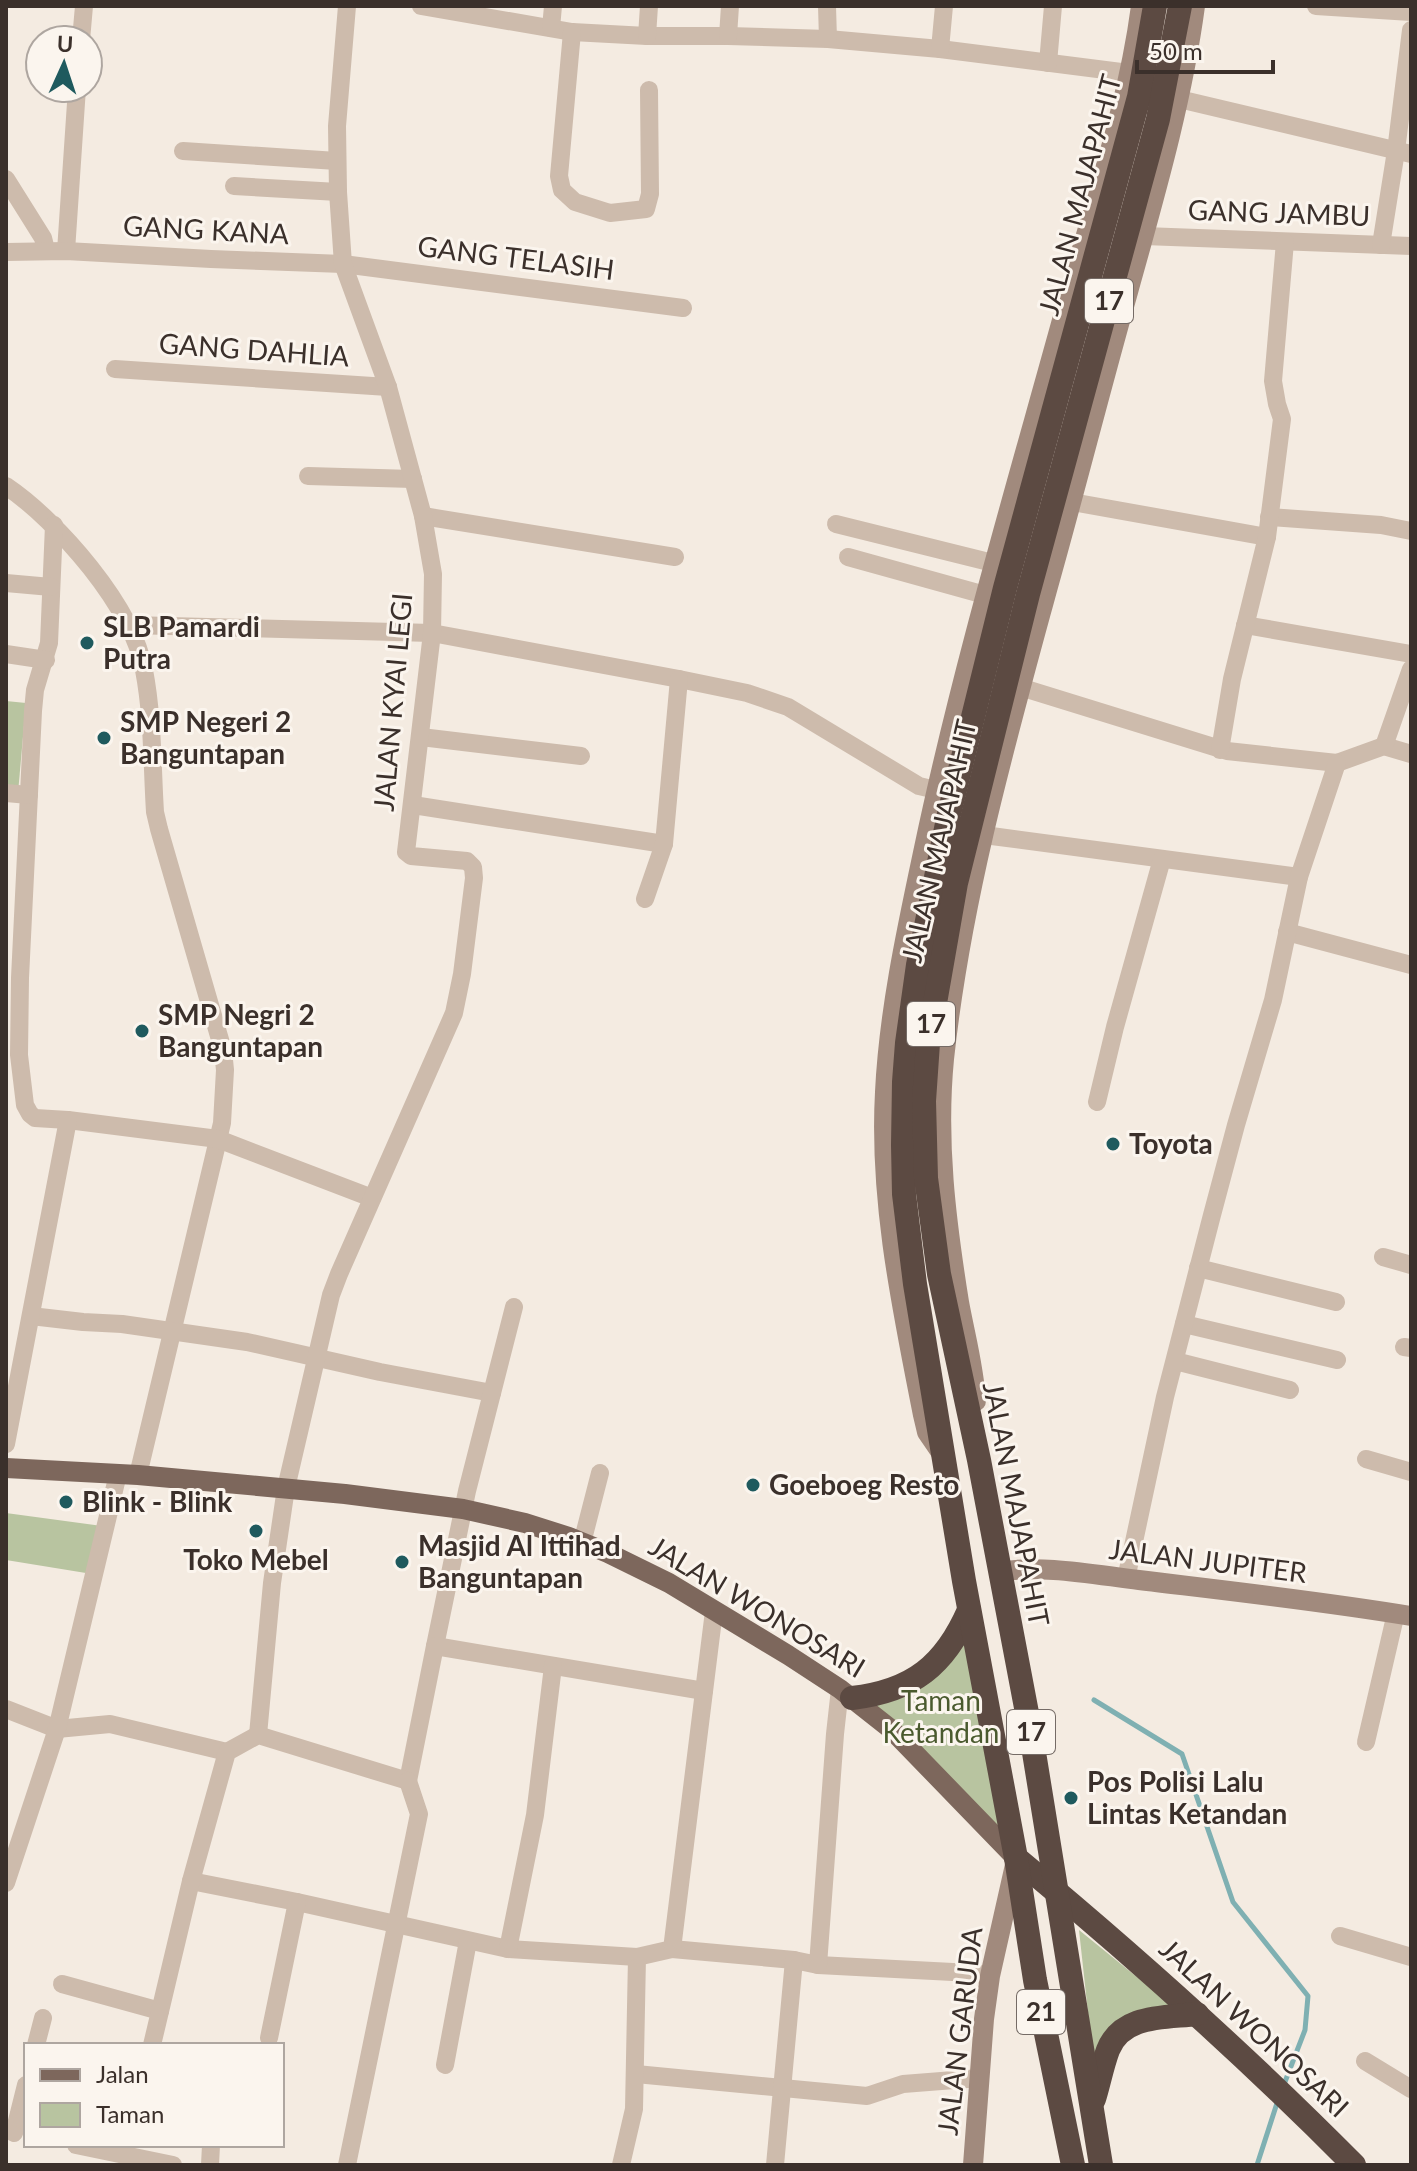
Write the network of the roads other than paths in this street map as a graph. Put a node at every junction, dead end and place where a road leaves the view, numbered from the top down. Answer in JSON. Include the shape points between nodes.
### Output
{"nodes":[{"id":1,"x":347,"y":6,"type":"edge"},
{"id":2,"x":421,"y":6,"type":"edge"},
{"id":3,"x":553,"y":6,"type":"edge"},
{"id":4,"x":649,"y":6,"type":"edge"},
{"id":5,"x":730,"y":6,"type":"edge"},
{"id":6,"x":827,"y":6,"type":"edge"},
{"id":7,"x":944,"y":6,"type":"edge"},
{"id":8,"x":1053,"y":6,"type":"edge"},
{"id":9,"x":1141,"y":6,"type":"edge"},
{"id":10,"x":1155,"y":6,"type":"edge"},
{"id":11,"x":1180,"y":6,"type":"edge"},
{"id":12,"x":1195,"y":6,"type":"edge"},
{"id":13,"x":1316,"y":6,"type":"edge"},
{"id":14,"x":1340,"y":7,"type":"edge"},
{"id":15,"x":1411,"y":12,"type":"edge"},
{"id":16,"x":551,"y":28,"type":"junction"},
{"id":17,"x":1411,"y":30,"type":"edge"},
{"id":18,"x":572,"y":32,"type":"junction"},
{"id":19,"x":647,"y":36,"type":"junction"},
{"id":20,"x":728,"y":36,"type":"junction"},
{"id":21,"x":828,"y":39,"type":"junction"},
{"id":22,"x":940,"y":49,"type":"junction"},
{"id":23,"x":1048,"y":63,"type":"junction"},
{"id":24,"x":1129,"y":73,"type":"junction"},
{"id":25,"x":649,"y":90,"type":"dead end"},
{"id":26,"x":1179,"y":99,"type":"junction"},
{"id":27,"x":76,"y":104,"type":"edge"},
{"id":28,"x":183,"y":151,"type":"dead end"},
{"id":29,"x":1404,"y":152,"type":"edge"},
{"id":30,"x":337,"y":161,"type":"junction"},
{"id":31,"x":6,"y":179,"type":"edge"},
{"id":32,"x":234,"y":186,"type":"dead end"},
{"id":33,"x":338,"y":192,"type":"junction"},
{"id":34,"x":1144,"y":236,"type":"junction"},
{"id":35,"x":1285,"y":242,"type":"junction"},
{"id":36,"x":1381,"y":245,"type":"junction"},
{"id":37,"x":1411,"y":246,"type":"edge"},
{"id":38,"x":46,"y":250,"type":"junction"},
{"id":39,"x":66,"y":251,"type":"junction"},
{"id":40,"x":6,"y":252,"type":"edge"},
{"id":41,"x":343,"y":264,"type":"junction"},
{"id":42,"x":1080,"y":286,"type":"junction"},
{"id":43,"x":683,"y":308,"type":"dead end"},
{"id":44,"x":115,"y":369,"type":"dead end"},
{"id":45,"x":388,"y":387,"type":"junction"},
{"id":46,"x":308,"y":476,"type":"dead end"},
{"id":47,"x":413,"y":479,"type":"junction"},
{"id":48,"x":6,"y":486,"type":"edge"},
{"id":49,"x":1072,"y":502,"type":"junction"},
{"id":50,"x":423,"y":516,"type":"junction"},
{"id":51,"x":1269,"y":517,"type":"junction"},
{"id":52,"x":836,"y":524,"type":"dead end"},
{"id":53,"x":54,"y":525,"type":"junction"},
{"id":54,"x":1411,"y":531,"type":"edge"},
{"id":55,"x":1267,"y":537,"type":"junction"},
{"id":56,"x":675,"y":557,"type":"dead end"},
{"id":57,"x":848,"y":557,"type":"dead end"},
{"id":58,"x":993,"y":563,"type":"junction"},
{"id":59,"x":6,"y":583,"type":"edge"},
{"id":60,"x":51,"y":587,"type":"junction"},
{"id":61,"x":1006,"y":592,"type":"junction"},
{"id":62,"x":130,"y":625,"type":"junction"},
{"id":63,"x":1245,"y":625,"type":"junction"},
{"id":64,"x":432,"y":633,"type":"junction"},
{"id":65,"x":6,"y":654,"type":"edge"},
{"id":66,"x":1411,"y":654,"type":"edge"},
{"id":67,"x":46,"y":660,"type":"junction"},
{"id":68,"x":1411,"y":669,"type":"edge"},
{"id":69,"x":679,"y":679,"type":"junction"},
{"id":70,"x":1020,"y":687,"type":"junction"},
{"id":71,"x":421,"y":737,"type":"junction"},
{"id":72,"x":1384,"y":746,"type":"junction"},
{"id":73,"x":1220,"y":750,"type":"junction"},
{"id":74,"x":1411,"y":754,"type":"edge"},
{"id":75,"x":581,"y":756,"type":"dead end"},
{"id":76,"x":1337,"y":763,"type":"junction"},
{"id":77,"x":936,"y":790,"type":"junction"},
{"id":78,"x":6,"y":793,"type":"edge"},
{"id":79,"x":29,"y":795,"type":"junction"},
{"id":80,"x":413,"y":805,"type":"junction"},
{"id":81,"x":984,"y":835,"type":"junction"},
{"id":82,"x":664,"y":844,"type":"junction"},
{"id":83,"x":1162,"y":859,"type":"junction"},
{"id":84,"x":1299,"y":877,"type":"junction"},
{"id":85,"x":15,"y":892,"type":"edge"},
{"id":86,"x":645,"y":899,"type":"dead end"},
{"id":87,"x":1287,"y":932,"type":"junction"},
{"id":88,"x":1411,"y":965,"type":"edge"},
{"id":89,"x":1097,"y":1102,"type":"dead end"},
{"id":90,"x":68,"y":1120,"type":"junction"},
{"id":91,"x":218,"y":1139,"type":"junction"},
{"id":92,"x":372,"y":1198,"type":"junction"},
{"id":93,"x":1383,"y":1257,"type":"dead end"},
{"id":94,"x":1411,"y":1265,"type":"edge"},
{"id":95,"x":1198,"y":1268,"type":"junction"},
{"id":96,"x":1336,"y":1302,"type":"dead end"},
{"id":97,"x":514,"y":1307,"type":"dead end"},
{"id":98,"x":31,"y":1316,"type":"junction"},
{"id":99,"x":1184,"y":1324,"type":"junction"},
{"id":100,"x":171,"y":1332,"type":"junction"},
{"id":101,"x":317,"y":1356,"type":"junction"},
{"id":102,"x":1337,"y":1360,"type":"dead end"},
{"id":103,"x":1175,"y":1361,"type":"junction"},
{"id":104,"x":1290,"y":1390,"type":"dead end"},
{"id":105,"x":492,"y":1393,"type":"junction"},
{"id":106,"x":6,"y":1444,"type":"edge"},
{"id":107,"x":943,"y":1456,"type":"junction"},
{"id":108,"x":1366,"y":1459,"type":"dead end"},
{"id":109,"x":979,"y":1460,"type":"junction"},
{"id":110,"x":6,"y":1468,"type":"edge"},
{"id":111,"x":1411,"y":1472,"type":"edge"},
{"id":112,"x":600,"y":1473,"type":"dead end"},
{"id":113,"x":128,"y":1474,"type":"junction"},
{"id":114,"x":286,"y":1488,"type":"junction"},
{"id":115,"x":463,"y":1509,"type":"junction"},
{"id":116,"x":582,"y":1543,"type":"junction"},
{"id":117,"x":999,"y":1572,"type":"junction"},
{"id":118,"x":1126,"y":1579,"type":"junction"},
{"id":119,"x":969,"y":1610,"type":"junction"},
{"id":120,"x":714,"y":1611,"type":"junction"},
{"id":121,"x":1404,"y":1614,"type":"edge"},
{"id":122,"x":435,"y":1646,"type":"junction"},
{"id":123,"x":553,"y":1666,"type":"junction"},
{"id":124,"x":704,"y":1691,"type":"junction"},
{"id":125,"x":846,"y":1693,"type":"junction"},
{"id":126,"x":6,"y":1709,"type":"edge"},
{"id":127,"x":57,"y":1729,"type":"junction"},
{"id":128,"x":258,"y":1735,"type":"junction"},
{"id":129,"x":1366,"y":1742,"type":"dead end"},
{"id":130,"x":227,"y":1752,"type":"junction"},
{"id":131,"x":408,"y":1781,"type":"junction"},
{"id":132,"x":1016,"y":1858,"type":"junction"},
{"id":133,"x":191,"y":1881,"type":"junction"},
{"id":134,"x":6,"y":1883,"type":"edge"},
{"id":135,"x":1058,"y":1892,"type":"junction"},
{"id":136,"x":297,"y":1902,"type":"junction"},
{"id":137,"x":395,"y":1924,"type":"junction"},
{"id":138,"x":1340,"y":1936,"type":"dead end"},
{"id":139,"x":468,"y":1941,"type":"junction"},
{"id":140,"x":508,"y":1949,"type":"junction"},
{"id":141,"x":672,"y":1949,"type":"junction"},
{"id":142,"x":637,"y":1957,"type":"junction"},
{"id":143,"x":1411,"y":1957,"type":"edge"},
{"id":144,"x":794,"y":1960,"type":"junction"},
{"id":145,"x":818,"y":1965,"type":"junction"},
{"id":146,"x":990,"y":1976,"type":"junction"},
{"id":147,"x":62,"y":1984,"type":"dead end"},
{"id":148,"x":160,"y":2011,"type":"junction"},
{"id":149,"x":1197,"y":2014,"type":"junction"},
{"id":150,"x":43,"y":2018,"type":"dead end"},
{"id":151,"x":269,"y":2038,"type":"dead end"},
{"id":152,"x":37,"y":2043,"type":"edge"},
{"id":153,"x":152,"y":2043,"type":"edge"},
{"id":154,"x":1365,"y":2061,"type":"dead end"},
{"id":155,"x":445,"y":2065,"type":"dead end"},
{"id":156,"x":636,"y":2074,"type":"junction"},
{"id":157,"x":980,"y":2078,"type":"junction"},
{"id":158,"x":783,"y":2089,"type":"junction"},
{"id":159,"x":1411,"y":2089,"type":"edge"},
{"id":160,"x":24,"y":2094,"type":"edge"},
{"id":161,"x":1092,"y":2108,"type":"junction"},
{"id":162,"x":15,"y":2133,"type":"edge"},
{"id":163,"x":97,"y":2147,"type":"edge"},
{"id":164,"x":128,"y":2150,"type":"edge"},
{"id":165,"x":173,"y":2165,"type":"edge"},
{"id":166,"x":347,"y":2165,"type":"edge"},
{"id":167,"x":621,"y":2165,"type":"edge"},
{"id":168,"x":775,"y":2165,"type":"edge"},
{"id":169,"x":973,"y":2165,"type":"edge"},
{"id":170,"x":1073,"y":2165,"type":"edge"},
{"id":171,"x":1101,"y":2165,"type":"edge"},
{"id":172,"x":1354,"y":2165,"type":"edge"}],
"edges":[{"from":1,"to":30,"type":"street","name":"JALAN KYAI LEGI"},
{"from":2,"to":16,"type":"street"},
{"from":3,"to":16,"type":"street"},
{"from":4,"to":19,"type":"street"},
{"from":5,"to":20,"type":"street"},
{"from":6,"to":21,"type":"street"},
{"from":7,"to":22,"type":"street"},
{"from":8,"to":23,"type":"street"},
{"from":9,"to":24,"type":"street"},
{"from":10,"to":42,"type":"highway","name":"JALAN MAJAPAHIT","number":"17","via":[[1139,97]]},
{"from":11,"to":61,"type":"highway","name":"JALAN MAJAPAHIT","number":"17","via":[[1158,119]]},
{"from":12,"to":26,"type":"street"},
{"from":13,"to":14,"type":"street"},
{"from":14,"to":15,"type":"street"},
{"from":16,"to":18,"type":"street"},
{"from":17,"to":29,"type":"street"},
{"from":18,"to":19,"type":"street"},
{"from":18,"to":25,"type":"street","via":[[559,176],[562,190],[575,202],[610,213],[646,209]]},
{"from":19,"to":20,"type":"street"},
{"from":20,"to":21,"type":"street"},
{"from":21,"to":22,"type":"street"},
{"from":22,"to":23,"type":"street"},
{"from":23,"to":24,"type":"street"},
{"from":24,"to":42,"type":"street"},
{"from":26,"to":29,"type":"street"},
{"from":26,"to":34,"type":"street"},
{"from":27,"to":39,"type":"street"},
{"from":28,"to":30,"type":"street"},
{"from":29,"to":36,"type":"street"},
{"from":30,"to":33,"type":"street","name":"JALAN KYAI LEGI"},
{"from":31,"to":38,"type":"street"},
{"from":32,"to":33,"type":"street"},
{"from":33,"to":41,"type":"street","name":"JALAN KYAI LEGI"},
{"from":34,"to":35,"type":"street","name":"GANG JAMBU"},
{"from":34,"to":49,"type":"street"},
{"from":35,"to":36,"type":"street","name":"GANG JAMBU"},
{"from":35,"to":51,"type":"street","via":[[1273,381],[1282,419]]},
{"from":36,"to":37,"type":"street","name":"GANG JAMBU"},
{"from":38,"to":39,"type":"street","name":"GANG KANA"},
{"from":38,"to":40,"type":"street","name":"GANG KANA"},
{"from":39,"to":41,"type":"street","name":"GANG KANA"},
{"from":41,"to":43,"type":"street","name":"GANG TELASIH"},
{"from":41,"to":45,"type":"street","name":"JALAN KYAI LEGI"},
{"from":42,"to":58,"type":"street"},
{"from":42,"to":61,"type":"highway","name":"JALAN MAJAPAHIT","number":"17"},
{"from":44,"to":45,"type":"street","name":"GANG DAHLIA"},
{"from":45,"to":47,"type":"street","name":"JALAN KYAI LEGI"},
{"from":46,"to":47,"type":"street"},
{"from":47,"to":50,"type":"street","name":"JALAN KYAI LEGI"},
{"from":48,"to":53,"type":"street"},
{"from":49,"to":55,"type":"street"},
{"from":49,"to":70,"type":"street"},
{"from":50,"to":56,"type":"street"},
{"from":50,"to":64,"type":"street","name":"JALAN KYAI LEGI","via":[[433,574]]},
{"from":51,"to":54,"type":"street"},
{"from":51,"to":55,"type":"street"},
{"from":52,"to":58,"type":"street"},
{"from":53,"to":60,"type":"street"},
{"from":53,"to":62,"type":"street"},
{"from":55,"to":63,"type":"street"},
{"from":57,"to":61,"type":"street"},
{"from":58,"to":61,"type":"street"},
{"from":59,"to":60,"type":"street"},
{"from":60,"to":67,"type":"street"},
{"from":61,"to":77,"type":"street"},
{"from":61,"to":107,"type":"highway","name":"JALAN MAJAPAHIT","number":"17","via":[[949,814],[918,965],[906,1056],[904,1194]]},
{"from":61,"to":109,"type":"highway","name":"JALAN MAJAPAHIT","number":"17","via":[[928,1043],[924,1101],[926,1178],[939,1274]]},
{"from":62,"to":64,"type":"street"},
{"from":62,"to":91,"type":"street","via":[[144,669],[155,812],[222,1040],[225,1070]]},
{"from":63,"to":66,"type":"street"},
{"from":63,"to":73,"type":"street"},
{"from":64,"to":69,"type":"street"},
{"from":64,"to":71,"type":"street","name":"JALAN KYAI LEGI"},
{"from":65,"to":67,"type":"street"},
{"from":67,"to":79,"type":"street","via":[[35,693]]},
{"from":68,"to":72,"type":"street"},
{"from":69,"to":77,"type":"street","via":[[788,707],[919,786]]},
{"from":69,"to":82,"type":"street"},
{"from":70,"to":73,"type":"street"},
{"from":70,"to":81,"type":"street"},
{"from":71,"to":75,"type":"street"},
{"from":71,"to":80,"type":"street","name":"JALAN KYAI LEGI"},
{"from":72,"to":74,"type":"street"},
{"from":72,"to":76,"type":"street"},
{"from":73,"to":76,"type":"street"},
{"from":76,"to":84,"type":"street"},
{"from":77,"to":107,"type":"street","via":[[888,1039],[884,1139],[901,1304],[927,1432]]},
{"from":78,"to":79,"type":"street"},
{"from":79,"to":85,"type":"street"},
{"from":80,"to":82,"type":"street"},
{"from":80,"to":92,"type":"street","name":"JALAN KYAI LEGI","via":[[406,852],[467,861],[474,878],[457,1003]]},
{"from":81,"to":83,"type":"street"},
{"from":81,"to":109,"type":"street","via":[[944,1061],[941,1156],[975,1385]]},
{"from":82,"to":86,"type":"street"},
{"from":83,"to":84,"type":"street"},
{"from":83,"to":89,"type":"street"},
{"from":84,"to":87,"type":"street"},
{"from":85,"to":90,"type":"street","via":[[25,1105],[35,1118]]},
{"from":87,"to":88,"type":"street"},
{"from":87,"to":95,"type":"street"},
{"from":90,"to":91,"type":"street"},
{"from":90,"to":98,"type":"street"},
{"from":91,"to":92,"type":"street"},
{"from":91,"to":100,"type":"street"},
{"from":92,"to":101,"type":"street","via":[[335,1284]]},
{"from":93,"to":94,"type":"street"},
{"from":95,"to":96,"type":"street"},
{"from":95,"to":99,"type":"street"},
{"from":97,"to":105,"type":"street"},
{"from":98,"to":100,"type":"street"},
{"from":98,"to":106,"type":"street"},
{"from":99,"to":102,"type":"street"},
{"from":99,"to":103,"type":"street"},
{"from":100,"to":101,"type":"street"},
{"from":100,"to":113,"type":"street"},
{"from":101,"to":105,"type":"street"},
{"from":101,"to":114,"type":"street"},
{"from":103,"to":104,"type":"street"},
{"from":103,"to":118,"type":"street"},
{"from":105,"to":115,"type":"street"},
{"from":107,"to":119,"type":"highway","name":"JALAN MAJAPAHIT","number":"17"},
{"from":108,"to":111,"type":"street"},
{"from":109,"to":117,"type":"highway","name":"JALAN MAJAPAHIT","number":"17"},
{"from":110,"to":113,"type":"main road","name":"JALAN WONOSARI"},
{"from":112,"to":116,"type":"street"},
{"from":113,"to":114,"type":"main road","name":"JALAN WONOSARI"},
{"from":113,"to":127,"type":"street"},
{"from":114,"to":115,"type":"main road","name":"JALAN WONOSARI"},
{"from":114,"to":128,"type":"street"},
{"from":115,"to":116,"type":"main road","name":"JALAN WONOSARI"},
{"from":115,"to":122,"type":"street"},
{"from":116,"to":120,"type":"main road","name":"JALAN WONOSARI","via":[[669,1583]]},
{"from":117,"to":118,"type":"street","name":"JALAN JUPITER","via":[[1021,1568]]},
{"from":117,"to":135,"type":"highway","name":"JALAN MAJAPAHIT","number":"17"},
{"from":118,"to":121,"type":"street","name":"JALAN JUPITER"},
{"from":119,"to":125,"type":"highway","via":[[943,1656],[923,1674],[889,1691]]},
{"from":119,"to":132,"type":"highway","name":"JALAN MAJAPAHIT","number":"17"},
{"from":120,"to":124,"type":"street"},
{"from":120,"to":125,"type":"main road","name":"JALAN WONOSARI"},
{"from":121,"to":129,"type":"street"},
{"from":122,"to":123,"type":"street"},
{"from":122,"to":131,"type":"street"},
{"from":123,"to":124,"type":"street"},
{"from":123,"to":140,"type":"street","via":[[535,1815]]},
{"from":124,"to":141,"type":"street"},
{"from":125,"to":132,"type":"main road","name":"JALAN WONOSARI","via":[[892,1730]]},
{"from":125,"to":145,"type":"street"},
{"from":126,"to":127,"type":"street"},
{"from":127,"to":130,"type":"street","via":[[110,1724]]},
{"from":127,"to":134,"type":"street"},
{"from":128,"to":130,"type":"street"},
{"from":128,"to":131,"type":"street"},
{"from":130,"to":133,"type":"street"},
{"from":131,"to":137,"type":"street","via":[[419,1814]]},
{"from":132,"to":135,"type":"highway","name":"JALAN WONOSARI"},
{"from":132,"to":146,"type":"street","name":"JALAN GARUDA"},
{"from":132,"to":170,"type":"highway","number":"21","via":[[1035,1985]]},
{"from":133,"to":136,"type":"street"},
{"from":133,"to":148,"type":"street"},
{"from":135,"to":149,"type":"highway","name":"JALAN WONOSARI"},
{"from":135,"to":161,"type":"highway","number":"21"},
{"from":136,"to":137,"type":"street"},
{"from":136,"to":151,"type":"street"},
{"from":137,"to":139,"type":"street"},
{"from":137,"to":166,"type":"street"},
{"from":138,"to":143,"type":"street"},
{"from":139,"to":140,"type":"street"},
{"from":139,"to":155,"type":"street"},
{"from":140,"to":142,"type":"street"},
{"from":141,"to":142,"type":"street"},
{"from":141,"to":144,"type":"street"},
{"from":142,"to":156,"type":"street"},
{"from":144,"to":145,"type":"street"},
{"from":144,"to":158,"type":"street"},
{"from":145,"to":146,"type":"street"},
{"from":146,"to":157,"type":"street","name":"JALAN GARUDA"},
{"from":147,"to":148,"type":"street"},
{"from":148,"to":153,"type":"street"},
{"from":149,"to":161,"type":"highway","number":"21","via":[[1139,2021],[1119,2033],[1108,2051]]},
{"from":149,"to":172,"type":"highway","name":"JALAN WONOSARI"},
{"from":150,"to":152,"type":"street"},
{"from":154,"to":159,"type":"street"},
{"from":156,"to":158,"type":"street"},
{"from":156,"to":167,"type":"street"},
{"from":157,"to":158,"type":"street","via":[[903,2084],[867,2096]]},
{"from":157,"to":169,"type":"street","name":"JALAN GARUDA"},
{"from":158,"to":168,"type":"street"},
{"from":160,"to":162,"type":"street"},
{"from":161,"to":171,"type":"highway","number":"21"},
{"from":163,"to":164,"type":"street"},
{"from":164,"to":165,"type":"street"}]}
